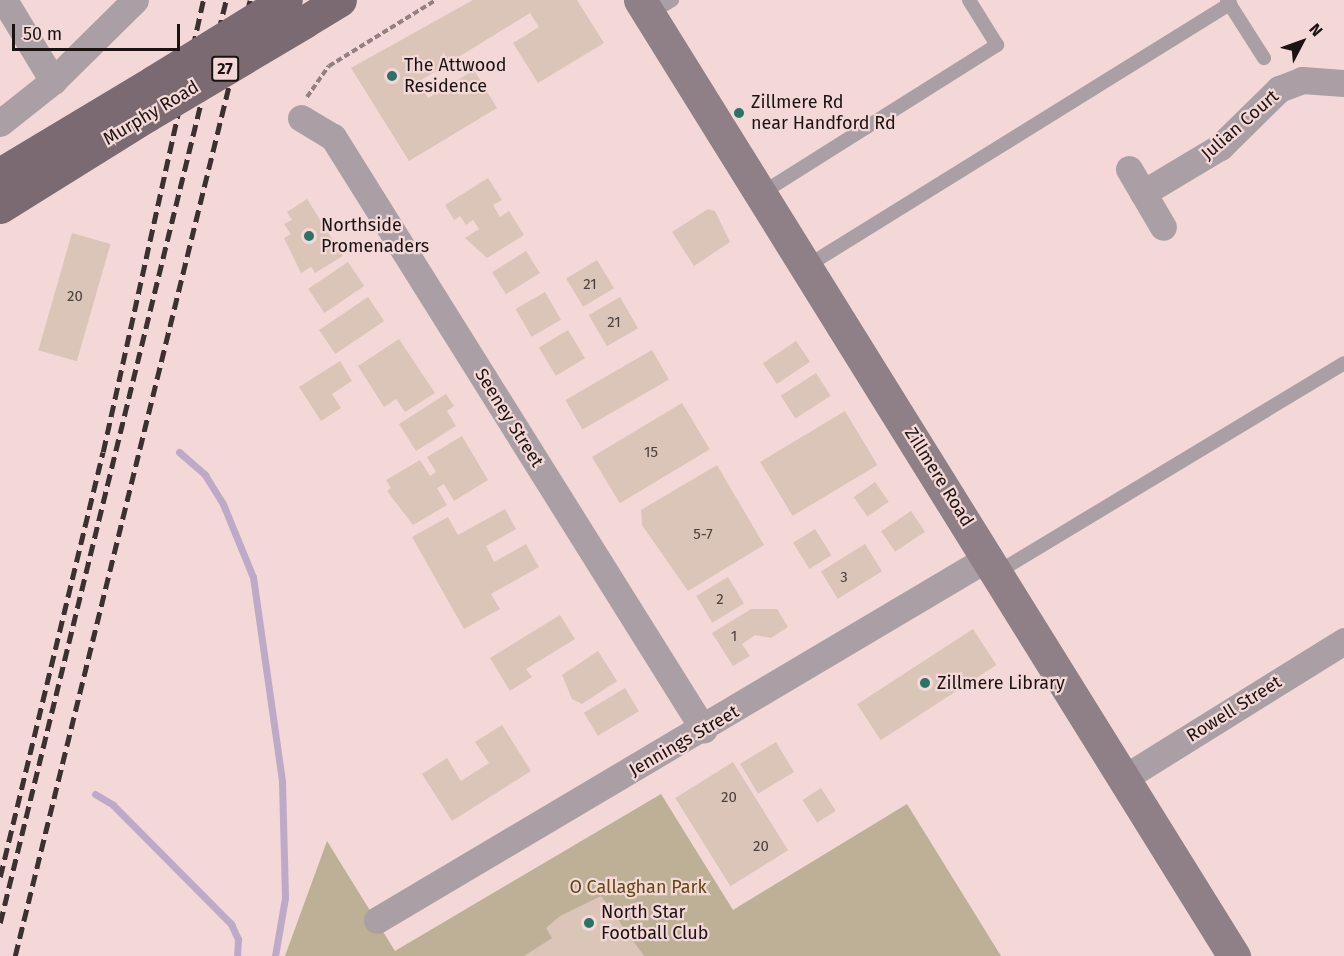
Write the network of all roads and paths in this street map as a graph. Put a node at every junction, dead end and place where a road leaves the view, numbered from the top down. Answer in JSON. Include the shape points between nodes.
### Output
{"nodes":[{"id":1,"x":4,"y":0,"type":"edge"},
{"id":2,"x":135,"y":0,"type":"edge"},
{"id":3,"x":340,"y":0,"type":"edge"},
{"id":4,"x":436,"y":0,"type":"edge"},
{"id":5,"x":969,"y":0,"type":"edge"},
{"id":6,"x":1229,"y":2,"type":"edge"},
{"id":7,"x":653,"y":5,"type":"edge"},
{"id":8,"x":295,"y":11,"type":"edge"},
{"id":9,"x":1264,"y":58,"type":"dead end"},
{"id":10,"x":53,"y":81,"type":"junction"},
{"id":11,"x":1344,"y":83,"type":"edge"},
{"id":12,"x":301,"y":118,"type":"joint"},
{"id":13,"x":0,"y":123,"type":"edge"},
{"id":14,"x":1129,"y":169,"type":"dead end"},
{"id":15,"x":0,"y":174,"type":"edge"},
{"id":16,"x":762,"y":193,"type":"junction"},
{"id":17,"x":1143,"y":193,"type":"junction"},
{"id":18,"x":0,"y":207,"type":"edge"},
{"id":19,"x":1163,"y":227,"type":"dead end"},
{"id":20,"x":807,"y":266,"type":"junction"},
{"id":21,"x":1344,"y":363,"type":"edge"},
{"id":22,"x":994,"y":565,"type":"junction"},
{"id":23,"x":1344,"y":641,"type":"edge"},
{"id":24,"x":705,"y":730,"type":"junction"},
{"id":25,"x":1124,"y":778,"type":"junction"},
{"id":26,"x":377,"y":920,"type":"dead end"},
{"id":27,"x":1234,"y":956,"type":"edge"}],
"edges":[{"from":1,"to":10,"type":"street"},
{"from":2,"to":10,"type":"street"},
{"from":3,"to":8,"type":"main road","number":"27"},
{"from":4,"to":12,"type":"path","via":[[319,73]]},
{"from":5,"to":16,"type":"lane","via":[[997,45]]},
{"from":6,"to":9,"type":"lane"},
{"from":6,"to":20,"type":"lane"},
{"from":7,"to":16,"type":"main road","name":"Zillmere Road"},
{"from":8,"to":15,"type":"main road","name":"Murphy Road","number":"27","bridge":true,"via":[[153,82]]},
{"from":8,"to":18,"type":"main road","name":"Murphy Road","number":"27","bridge":true,"via":[[146,116]]},
{"from":10,"to":13,"type":"street"},
{"from":11,"to":17,"type":"street","name":"Julian Court","via":[[1302,80],[1279,89],[1220,147]]},
{"from":12,"to":24,"type":"street","name":"Seeney Street","via":[[333,137]]},
{"from":14,"to":17,"type":"street"},
{"from":16,"to":20,"type":"main road","name":"Zillmere Road"},
{"from":17,"to":19,"type":"street"},
{"from":20,"to":22,"type":"main road","name":"Zillmere Road"},
{"from":21,"to":22,"type":"lane"},
{"from":22,"to":24,"type":"street","name":"Jennings Street"},
{"from":22,"to":25,"type":"main road","name":"Zillmere Road"},
{"from":23,"to":25,"type":"street","name":"Rowell Street"},
{"from":24,"to":26,"type":"street","name":"Jennings Street"},
{"from":25,"to":27,"type":"main road","name":"Zillmere Road"}]}
